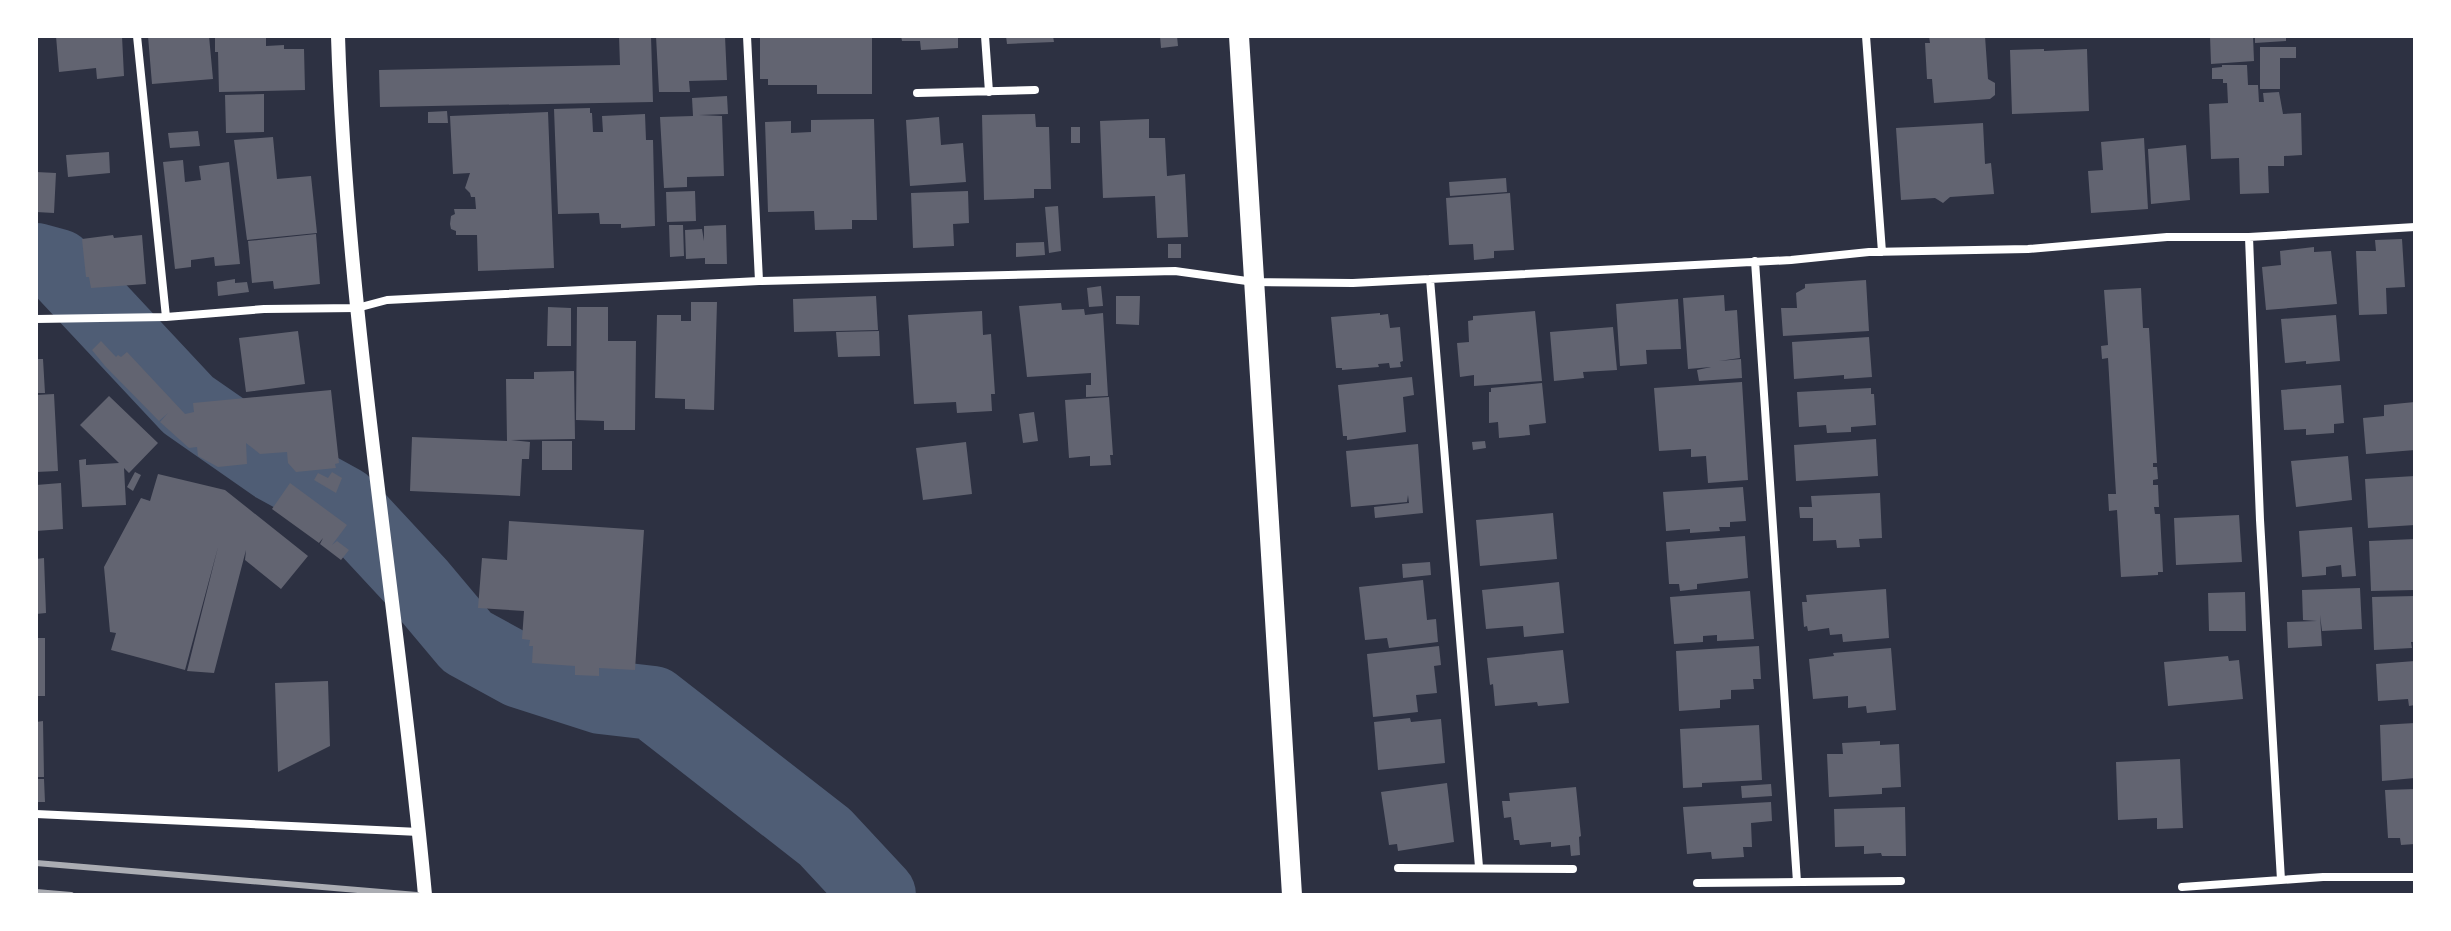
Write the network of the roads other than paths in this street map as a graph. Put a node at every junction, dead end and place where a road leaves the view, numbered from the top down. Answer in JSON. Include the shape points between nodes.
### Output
{"nodes":[{"id":1,"x":137,"y":36,"type":"edge"},
{"id":2,"x":338,"y":36,"type":"edge"},
{"id":3,"x":747,"y":36,"type":"edge"},
{"id":4,"x":985,"y":36,"type":"edge"},
{"id":5,"x":1239,"y":36,"type":"edge"},
{"id":6,"x":1866,"y":36,"type":"edge"},
{"id":7,"x":1035,"y":90,"type":"dead end"},
{"id":8,"x":989,"y":92,"type":"junction"},
{"id":9,"x":917,"y":93,"type":"dead end"},
{"id":10,"x":2415,"y":227,"type":"edge"},
{"id":11,"x":2249,"y":237,"type":"junction"},
{"id":12,"x":1882,"y":252,"type":"junction"},
{"id":13,"x":1755,"y":261,"type":"junction"},
{"id":14,"x":1430,"y":279,"type":"junction"},
{"id":15,"x":759,"y":281,"type":"junction"},
{"id":16,"x":1254,"y":282,"type":"junction"},
{"id":17,"x":357,"y":308,"type":"junction"},
{"id":18,"x":166,"y":317,"type":"junction"},
{"id":19,"x":36,"y":319,"type":"edge"},
{"id":20,"x":36,"y":814,"type":"edge"},
{"id":21,"x":419,"y":832,"type":"junction"},
{"id":22,"x":1479,"y":867,"type":"junction"},
{"id":23,"x":1398,"y":868,"type":"dead end"},
{"id":24,"x":1573,"y":869,"type":"dead end"},
{"id":25,"x":2415,"y":877,"type":"edge"},
{"id":26,"x":2281,"y":880,"type":"junction"},
{"id":27,"x":1901,"y":881,"type":"dead end"},
{"id":28,"x":1797,"y":882,"type":"junction"},
{"id":29,"x":1697,"y":883,"type":"dead end"},
{"id":30,"x":2182,"y":887,"type":"dead end"},
{"id":31,"x":425,"y":895,"type":"edge"},
{"id":32,"x":1292,"y":895,"type":"edge"}],
"edges":[{"from":1,"to":18,"type":"street"},
{"from":2,"to":17,"type":"street"},
{"from":3,"to":15,"type":"street"},
{"from":4,"to":8,"type":"street"},
{"from":5,"to":16,"type":"main road"},
{"from":6,"to":12,"type":"street"},
{"from":7,"to":8,"type":"street"},
{"from":8,"to":9,"type":"street"},
{"from":10,"to":11,"type":"street"},
{"from":11,"to":12,"type":"street"},
{"from":11,"to":26,"type":"street"},
{"from":12,"to":13,"type":"street"},
{"from":13,"to":14,"type":"street"},
{"from":13,"to":28,"type":"street"},
{"from":14,"to":16,"type":"street"},
{"from":14,"to":22,"type":"street"},
{"from":15,"to":16,"type":"street","via":[[1175,271]]},
{"from":15,"to":17,"type":"street","via":[[387,300]]},
{"from":16,"to":32,"type":"main road"},
{"from":17,"to":18,"type":"street"},
{"from":17,"to":21,"type":"street"},
{"from":18,"to":19,"type":"street"},
{"from":20,"to":21,"type":"street"},
{"from":21,"to":31,"type":"street"},
{"from":22,"to":23,"type":"street"},
{"from":22,"to":24,"type":"street"},
{"from":25,"to":26,"type":"street"},
{"from":26,"to":30,"type":"street"},
{"from":27,"to":28,"type":"street"},
{"from":28,"to":29,"type":"street"}]}
